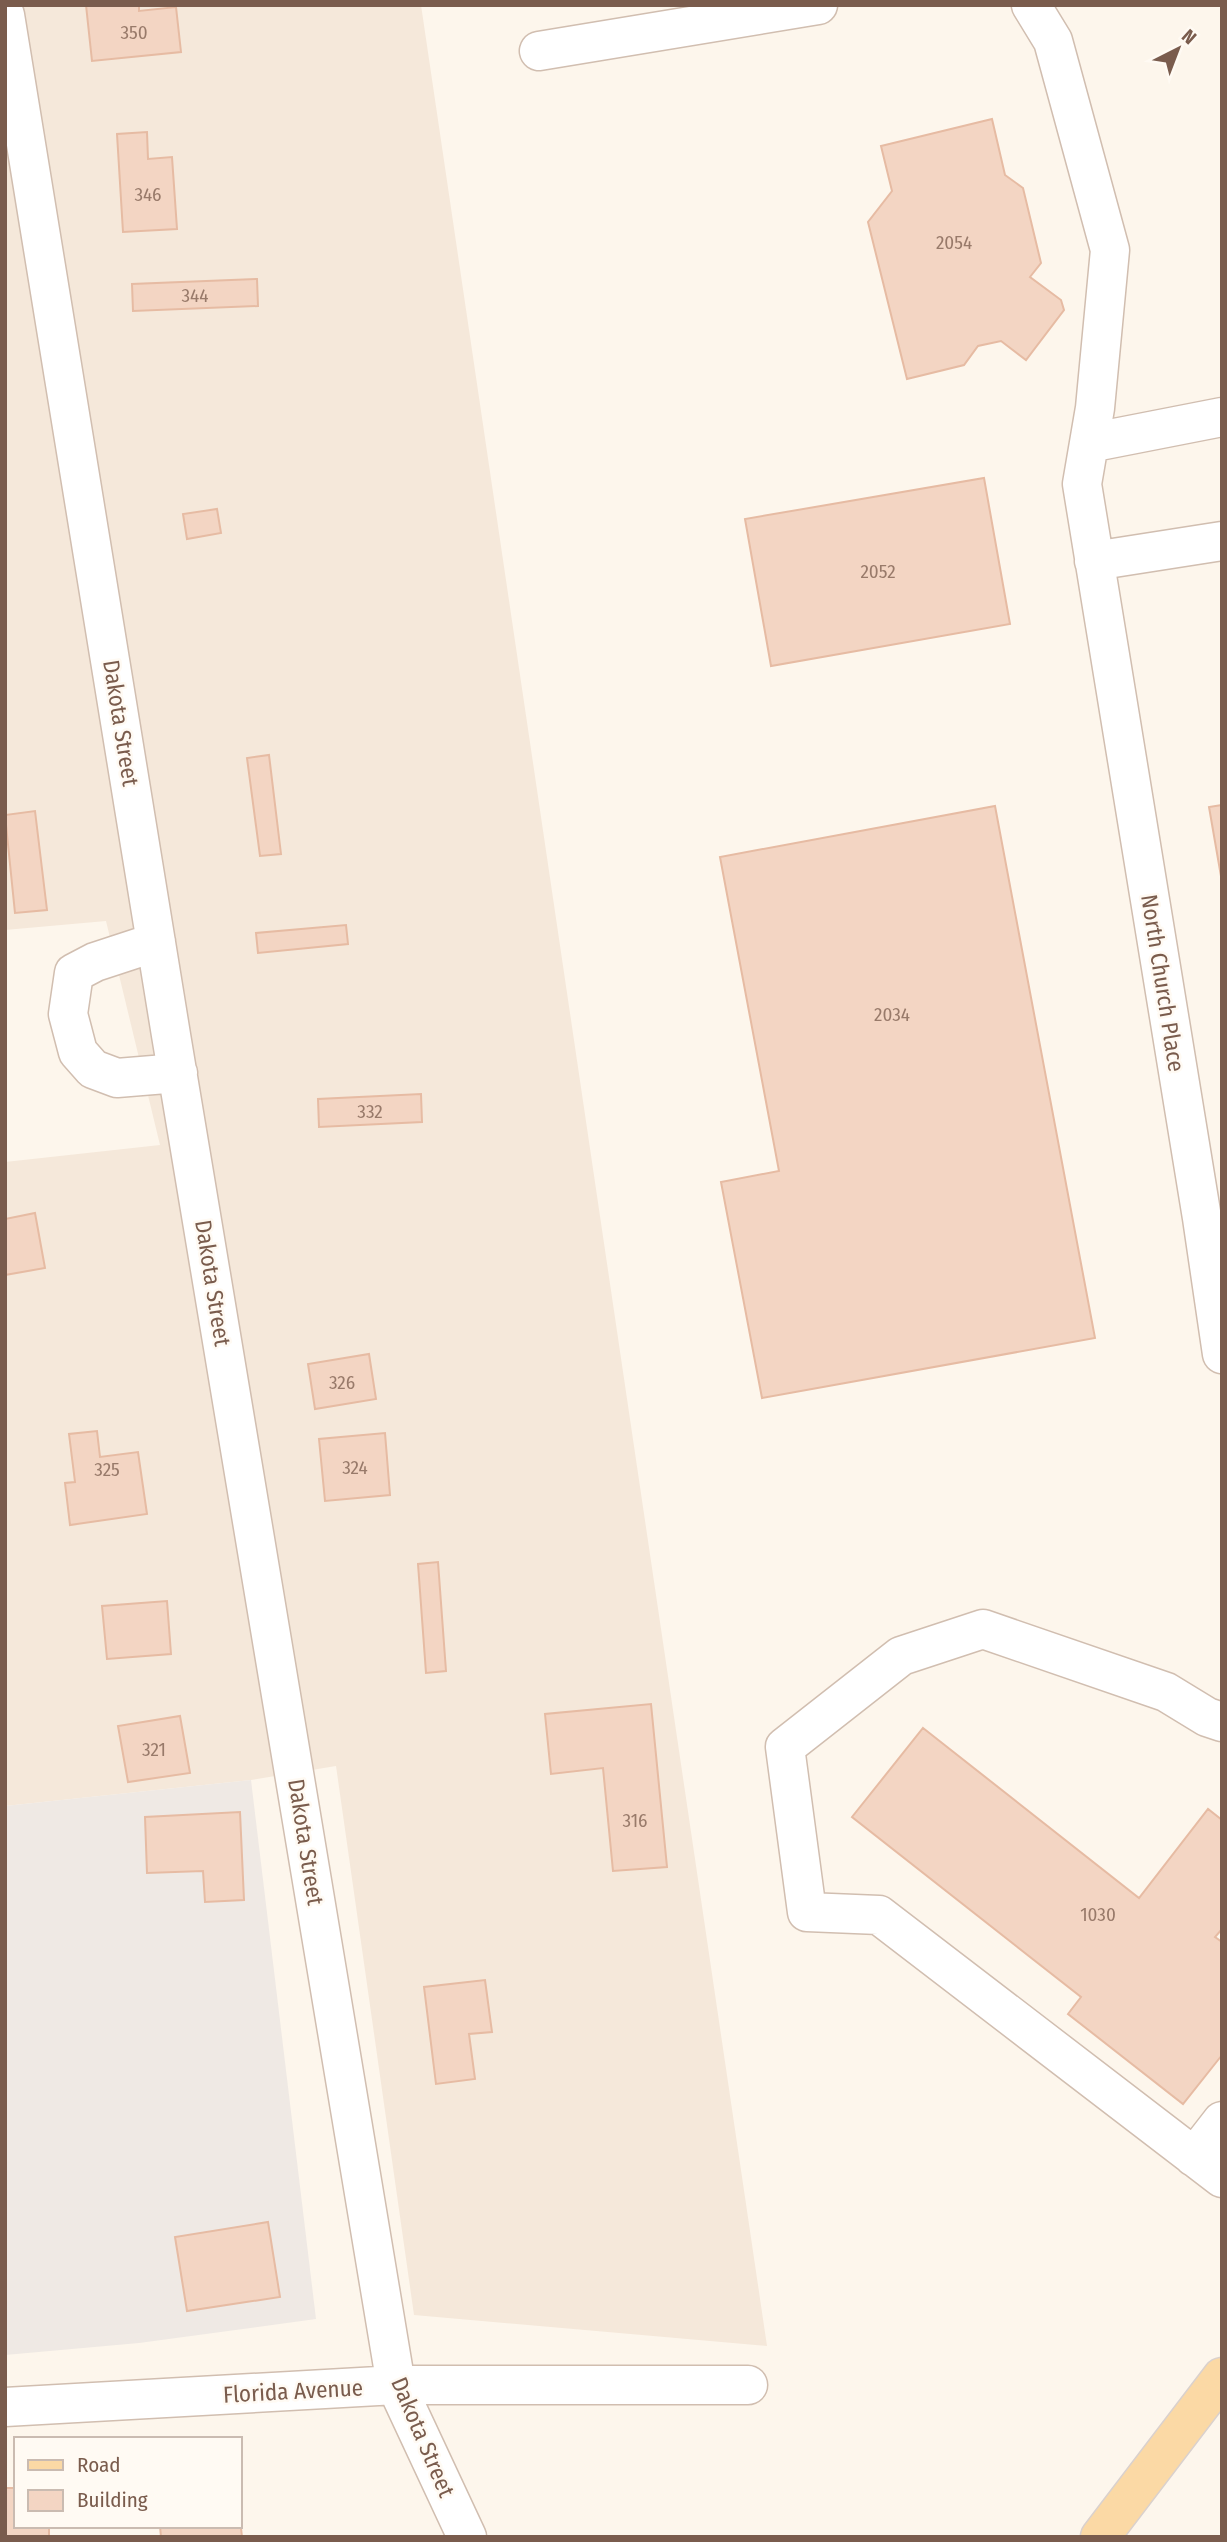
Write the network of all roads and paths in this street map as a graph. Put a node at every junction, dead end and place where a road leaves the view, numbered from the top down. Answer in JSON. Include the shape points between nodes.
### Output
{"nodes":[{"id":1,"x":818,"y":5,"type":"edge"},
{"id":2,"x":1031,"y":5,"type":"edge"},
{"id":3,"x":5,"y":15,"type":"edge"},
{"id":4,"x":538,"y":51,"type":"dead end"},
{"id":5,"x":1222,"y":416,"type":"edge"},
{"id":6,"x":1089,"y":443,"type":"junction"},
{"id":7,"x":1222,"y":541,"type":"edge"},
{"id":8,"x":1094,"y":561,"type":"junction"},
{"id":9,"x":156,"y":942,"type":"junction"},
{"id":10,"x":178,"y":1073,"type":"junction"},
{"id":11,"x":1212,"y":1217,"type":"edge"},
{"id":12,"x":1222,"y":1354,"type":"edge"},
{"id":13,"x":1222,"y":1722,"type":"edge"},
{"id":14,"x":1222,"y":2121,"type":"edge"},
{"id":15,"x":1208,"y":2167,"type":"edge"},
{"id":16,"x":1222,"y":2377,"type":"edge"},
{"id":17,"x":396,"y":2385,"type":"junction"},
{"id":18,"x":748,"y":2385,"type":"dead end"},
{"id":19,"x":5,"y":2407,"type":"edge"},
{"id":20,"x":467,"y":2537,"type":"edge"},
{"id":21,"x":1100,"y":2537,"type":"edge"}],
"edges":[{"from":1,"to":4,"type":"street"},
{"from":2,"to":6,"type":"street","name":"North Church Place","via":[[1053,41],[1110,250]]},
{"from":3,"to":9,"type":"street","name":"Dakota Street"},
{"from":5,"to":6,"type":"street"},
{"from":6,"to":8,"type":"street","name":"North Church Place","via":[[1082,484]]},
{"from":7,"to":8,"type":"street"},
{"from":8,"to":11,"type":"street","name":"North Church Place"},
{"from":9,"to":10,"type":"street","name":"Dakota Street"},
{"from":9,"to":10,"type":"street","via":[[74,973],[68,1014],[78,1052],[93,1069],[117,1078]]},
{"from":10,"to":17,"type":"street","name":"Dakota Street"},
{"from":11,"to":12,"type":"street","name":"North Church Place"},
{"from":13,"to":15,"type":"street","via":[[1166,1692],[983,1629],[901,1657],[785,1747],[807,1912],[879,1915]]},
{"from":14,"to":15,"type":"street"},
{"from":16,"to":21,"type":"main road"},
{"from":17,"to":18,"type":"street","name":"Florida Avenue"},
{"from":17,"to":19,"type":"street","name":"Florida Avenue"},
{"from":17,"to":20,"type":"street","name":"Dakota Street"}]}
